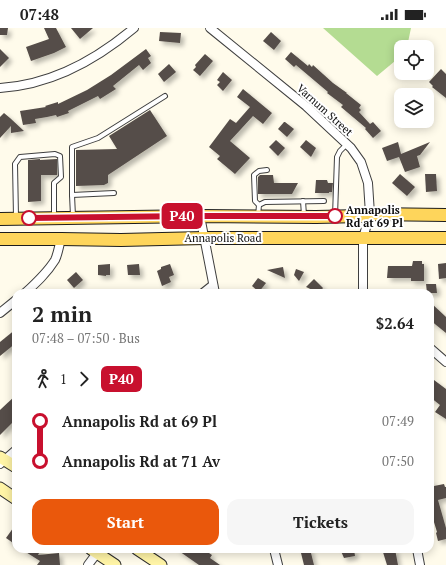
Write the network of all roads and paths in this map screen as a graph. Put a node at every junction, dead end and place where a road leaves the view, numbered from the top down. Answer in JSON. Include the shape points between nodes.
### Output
{"nodes":[{"id":1,"x":134,"y":28,"type":"edge"},
{"id":2,"x":210,"y":28,"type":"edge"},
{"id":3,"x":0,"y":88,"type":"edge"},
{"id":4,"x":165,"y":96,"type":"dead end"},
{"id":5,"x":347,"y":144,"type":"junction"},
{"id":6,"x":267,"y":170,"type":"dead end"},
{"id":7,"x":114,"y":193,"type":"dead end"},
{"id":8,"x":72,"y":195,"type":"junction"},
{"id":9,"x":303,"y":201,"type":"junction"},
{"id":10,"x":324,"y":201,"type":"dead end"},
{"id":11,"x":259,"y":211,"type":"junction"},
{"id":12,"x":370,"y":214,"type":"junction"},
{"id":13,"x":446,"y":215,"type":"edge"},
{"id":14,"x":200,"y":216,"type":"junction"},
{"id":15,"x":304,"y":216,"type":"junction"},
{"id":16,"x":335,"y":216,"type":"junction"},
{"id":17,"x":0,"y":218,"type":"edge"},
{"id":18,"x":16,"y":218,"type":"junction"},
{"id":19,"x":54,"y":218,"type":"junction"},
{"id":20,"x":74,"y":218,"type":"junction"},
{"id":21,"x":61,"y":238,"type":"junction"},
{"id":22,"x":204,"y":238,"type":"junction"},
{"id":23,"x":363,"y":238,"type":"junction"},
{"id":24,"x":446,"y":238,"type":"edge"},
{"id":25,"x":0,"y":239,"type":"edge"},
{"id":26,"x":29,"y":289,"type":"edge"},
{"id":27,"x":214,"y":289,"type":"edge"},
{"id":28,"x":364,"y":289,"type":"edge"},
{"id":29,"x":12,"y":303,"type":"edge"},
{"id":30,"x":0,"y":313,"type":"edge"},
{"id":31,"x":434,"y":352,"type":"edge"},
{"id":32,"x":446,"y":362,"type":"edge"},
{"id":33,"x":12,"y":453,"type":"edge"},
{"id":34,"x":2,"y":460,"type":"edge"},
{"id":35,"x":12,"y":465,"type":"edge"},
{"id":36,"x":0,"y":488,"type":"edge"},
{"id":37,"x":12,"y":496,"type":"edge"},
{"id":38,"x":93,"y":553,"type":"edge"},
{"id":39,"x":97,"y":553,"type":"edge"},
{"id":40,"x":143,"y":553,"type":"edge"},
{"id":41,"x":275,"y":553,"type":"edge"},
{"id":42,"x":418,"y":553,"type":"edge"},
{"id":43,"x":88,"y":565,"type":"edge"},
{"id":44,"x":115,"y":565,"type":"edge"},
{"id":45,"x":161,"y":565,"type":"edge"},
{"id":46,"x":278,"y":565,"type":"edge"},
{"id":47,"x":420,"y":565,"type":"edge"}],
"edges":[{"from":1,"to":3,"type":"street","via":[[104,50],[62,74],[23,86]]},
{"from":2,"to":5,"type":"street","name":"Varnum Street","via":[[306,106]]},
{"from":4,"to":8,"type":"lane","via":[[98,138],[72,147]]},
{"from":5,"to":12,"type":"street","name":"Varnum Street","via":[[365,174]]},
{"from":5,"to":16,"type":"lane","via":[[337,157]]},
{"from":6,"to":11,"type":"lane","via":[[259,170],[254,175],[255,201]]},
{"from":7,"to":8,"type":"lane"},
{"from":8,"to":20,"type":"lane"},
{"from":9,"to":10,"type":"lane"},
{"from":9,"to":11,"type":"lane","via":[[265,202]]},
{"from":9,"to":15,"type":"lane"},
{"from":11,"to":14,"type":"main road","name":"Annapolis Road"},
{"from":11,"to":15,"type":"main road","name":"Annapolis Road"},
{"from":12,"to":13,"type":"main road","name":"Annapolis Road"},
{"from":12,"to":16,"type":"main road","name":"Annapolis Road"},
{"from":12,"to":23,"type":"street","name":"Varnum Street"},
{"from":14,"to":20,"type":"main road","name":"Annapolis Road"},
{"from":14,"to":22,"type":"street"},
{"from":15,"to":16,"type":"main road","name":"Annapolis Road"},
{"from":17,"to":18,"type":"main road","name":"Annapolis Road"},
{"from":18,"to":19,"type":"main road","name":"Annapolis Road"},
{"from":18,"to":19,"type":"lane","via":[[15,164],[20,157],[55,154],[60,156],[61,177],[54,183]]},
{"from":19,"to":20,"type":"main road","name":"Annapolis Road"},
{"from":21,"to":22,"type":"main road","name":"Annapolis Road"},
{"from":21,"to":25,"type":"main road","name":"Annapolis Road"},
{"from":21,"to":26,"type":"street","via":[[55,259],[46,273]]},
{"from":22,"to":23,"type":"main road","name":"Annapolis Road"},
{"from":22,"to":27,"type":"street"},
{"from":23,"to":24,"type":"main road","name":"Annapolis Road"},
{"from":23,"to":28,"type":"street","name":"Varnum Street"},
{"from":29,"to":30,"type":"street"},
{"from":31,"to":32,"type":"street"},
{"from":33,"to":34,"type":"street"},
{"from":34,"to":35,"type":"street"},
{"from":36,"to":37,"type":"street"},
{"from":38,"to":43,"type":"street"},
{"from":39,"to":44,"type":"street"},
{"from":40,"to":45,"type":"street"},
{"from":41,"to":46,"type":"street"},
{"from":42,"to":47,"type":"street"}]}
